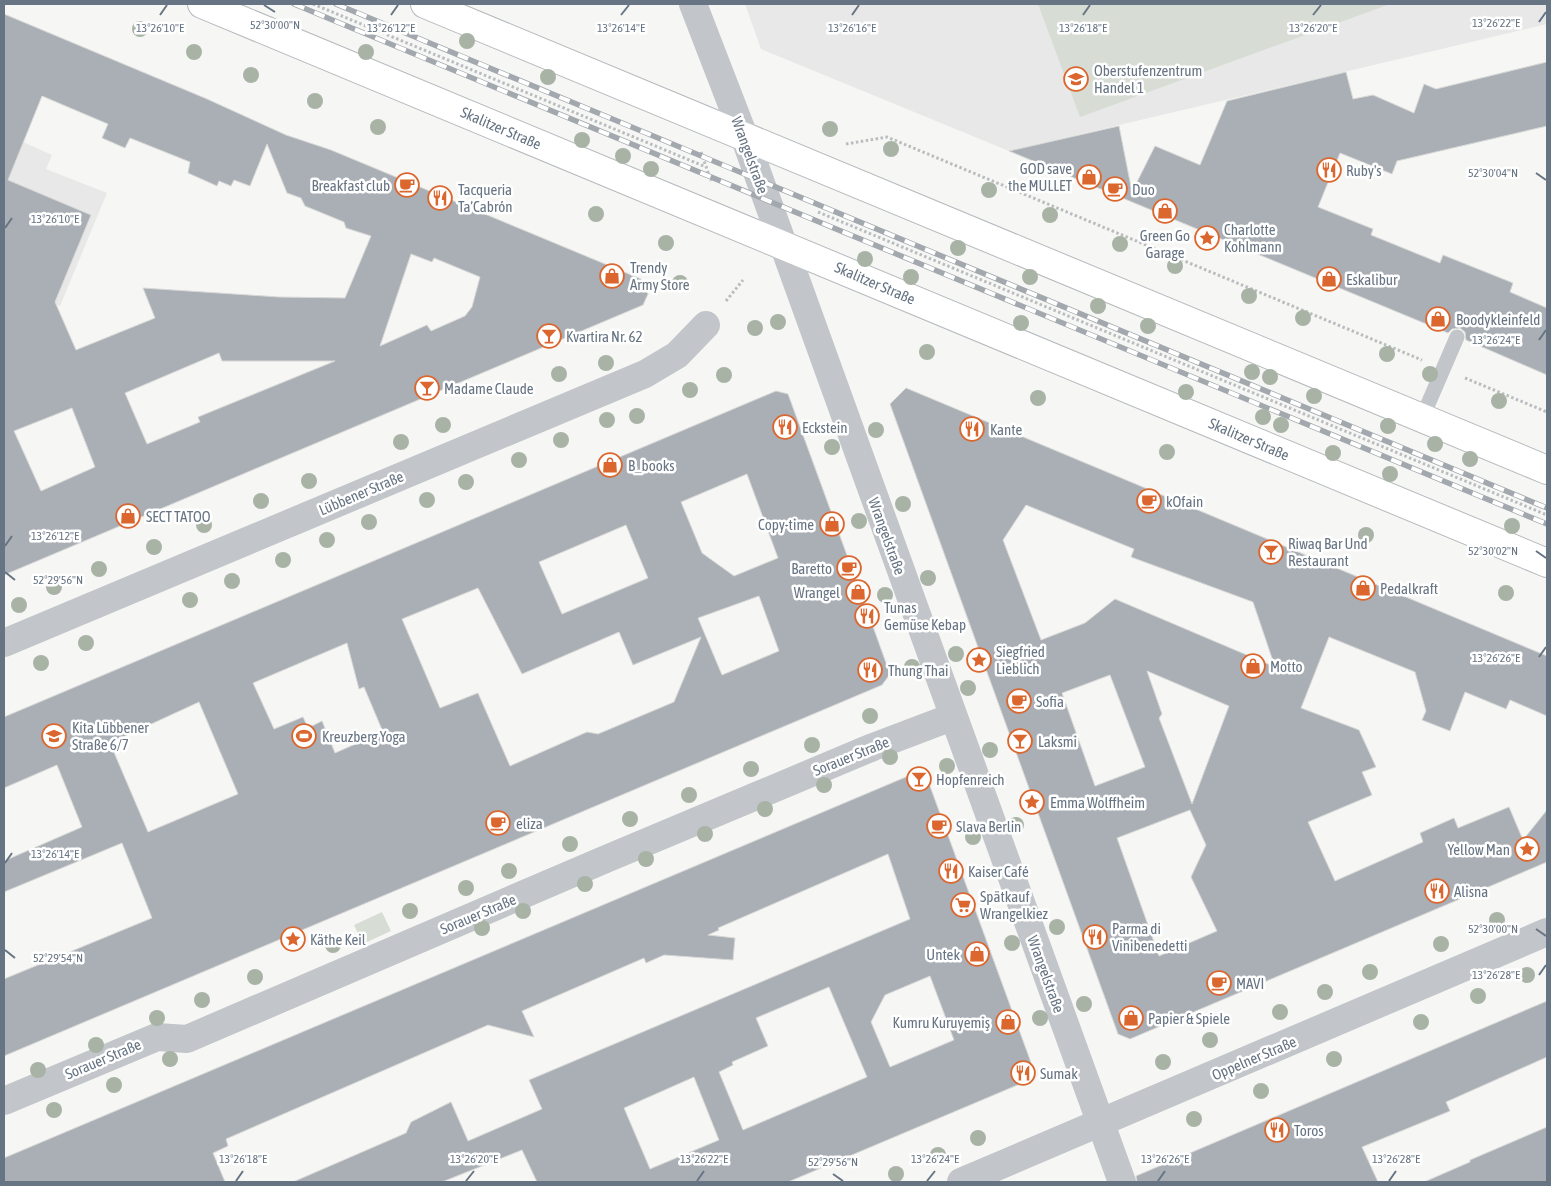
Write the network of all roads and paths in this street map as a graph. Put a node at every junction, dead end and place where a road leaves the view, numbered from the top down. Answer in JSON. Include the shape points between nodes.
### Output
{"nodes":[{"id":1,"x":202,"y":4,"type":"edge"},
{"id":2,"x":313,"y":4,"type":"edge"},
{"id":3,"x":424,"y":4,"type":"edge"},
{"id":4,"x":693,"y":4,"type":"edge"},
{"id":5,"x":744,"y":136,"type":"junction"},
{"id":6,"x":844,"y":144,"type":"dead end"},
{"id":7,"x":700,"y":149,"type":"dead end"},
{"id":8,"x":706,"y":167,"type":"junction"},
{"id":9,"x":712,"y":185,"type":"dead end"},
{"id":10,"x":818,"y":212,"type":"dead end"},
{"id":11,"x":782,"y":245,"type":"junction"},
{"id":12,"x":706,"y":325,"type":"dead end"},
{"id":13,"x":1457,"y":337,"type":"dead end"},
{"id":14,"x":1443,"y":369,"type":"junction"},
{"id":15,"x":1547,"y":412,"type":"edge"},
{"id":16,"x":1422,"y":418,"type":"junction"},
{"id":17,"x":1547,"y":470,"type":"edge"},
{"id":18,"x":1547,"y":515,"type":"edge"},
{"id":19,"x":1547,"y":563,"type":"edge"},
{"id":20,"x":4,"y":643,"type":"edge"},
{"id":21,"x":952,"y":717,"type":"junction"},
{"id":22,"x":1547,"y":932,"type":"edge"},
{"id":23,"x":4,"y":1101,"type":"edge"},
{"id":24,"x":1100,"y":1123,"type":"junction"},
{"id":25,"x":960,"y":1182,"type":"edge"},
{"id":26,"x":1122,"y":1182,"type":"edge"}],
"edges":[{"from":1,"to":11,"type":"main road","name":"Skalitzer Straße"},
{"from":2,"to":8,"type":"path"},
{"from":3,"to":5,"type":"main road"},
{"from":4,"to":5,"type":"street","name":"Wrangelstraße"},
{"from":5,"to":11,"type":"street","name":"Wrangelstraße"},
{"from":5,"to":16,"type":"main road"},
{"from":6,"to":14,"type":"path","via":[[887,138]]},
{"from":7,"to":8,"type":"path"},
{"from":8,"to":9,"type":"path"},
{"from":10,"to":18,"type":"path"},
{"from":11,"to":19,"type":"main road","name":"Skalitzer Straße"},
{"from":11,"to":21,"type":"street","name":"Wrangelstraße"},
{"from":12,"to":20,"type":"street","name":"Lübbener Straße","via":[[677,355],[645,374]]},
{"from":13,"to":14,"type":"lane"},
{"from":14,"to":15,"type":"path"},
{"from":14,"to":16,"type":"lane"},
{"from":16,"to":17,"type":"main road"},
{"from":21,"to":23,"type":"street","name":"Sorauer Straße","via":[[606,858],[187,1038],[157,1037]]},
{"from":21,"to":24,"type":"street","name":"Wrangelstraße"},
{"from":22,"to":24,"type":"street","name":"Oppelner Straße"},
{"from":24,"to":25,"type":"street","name":"Oppelner Straße"},
{"from":24,"to":26,"type":"street","name":"Wrangelstraße"}]}
